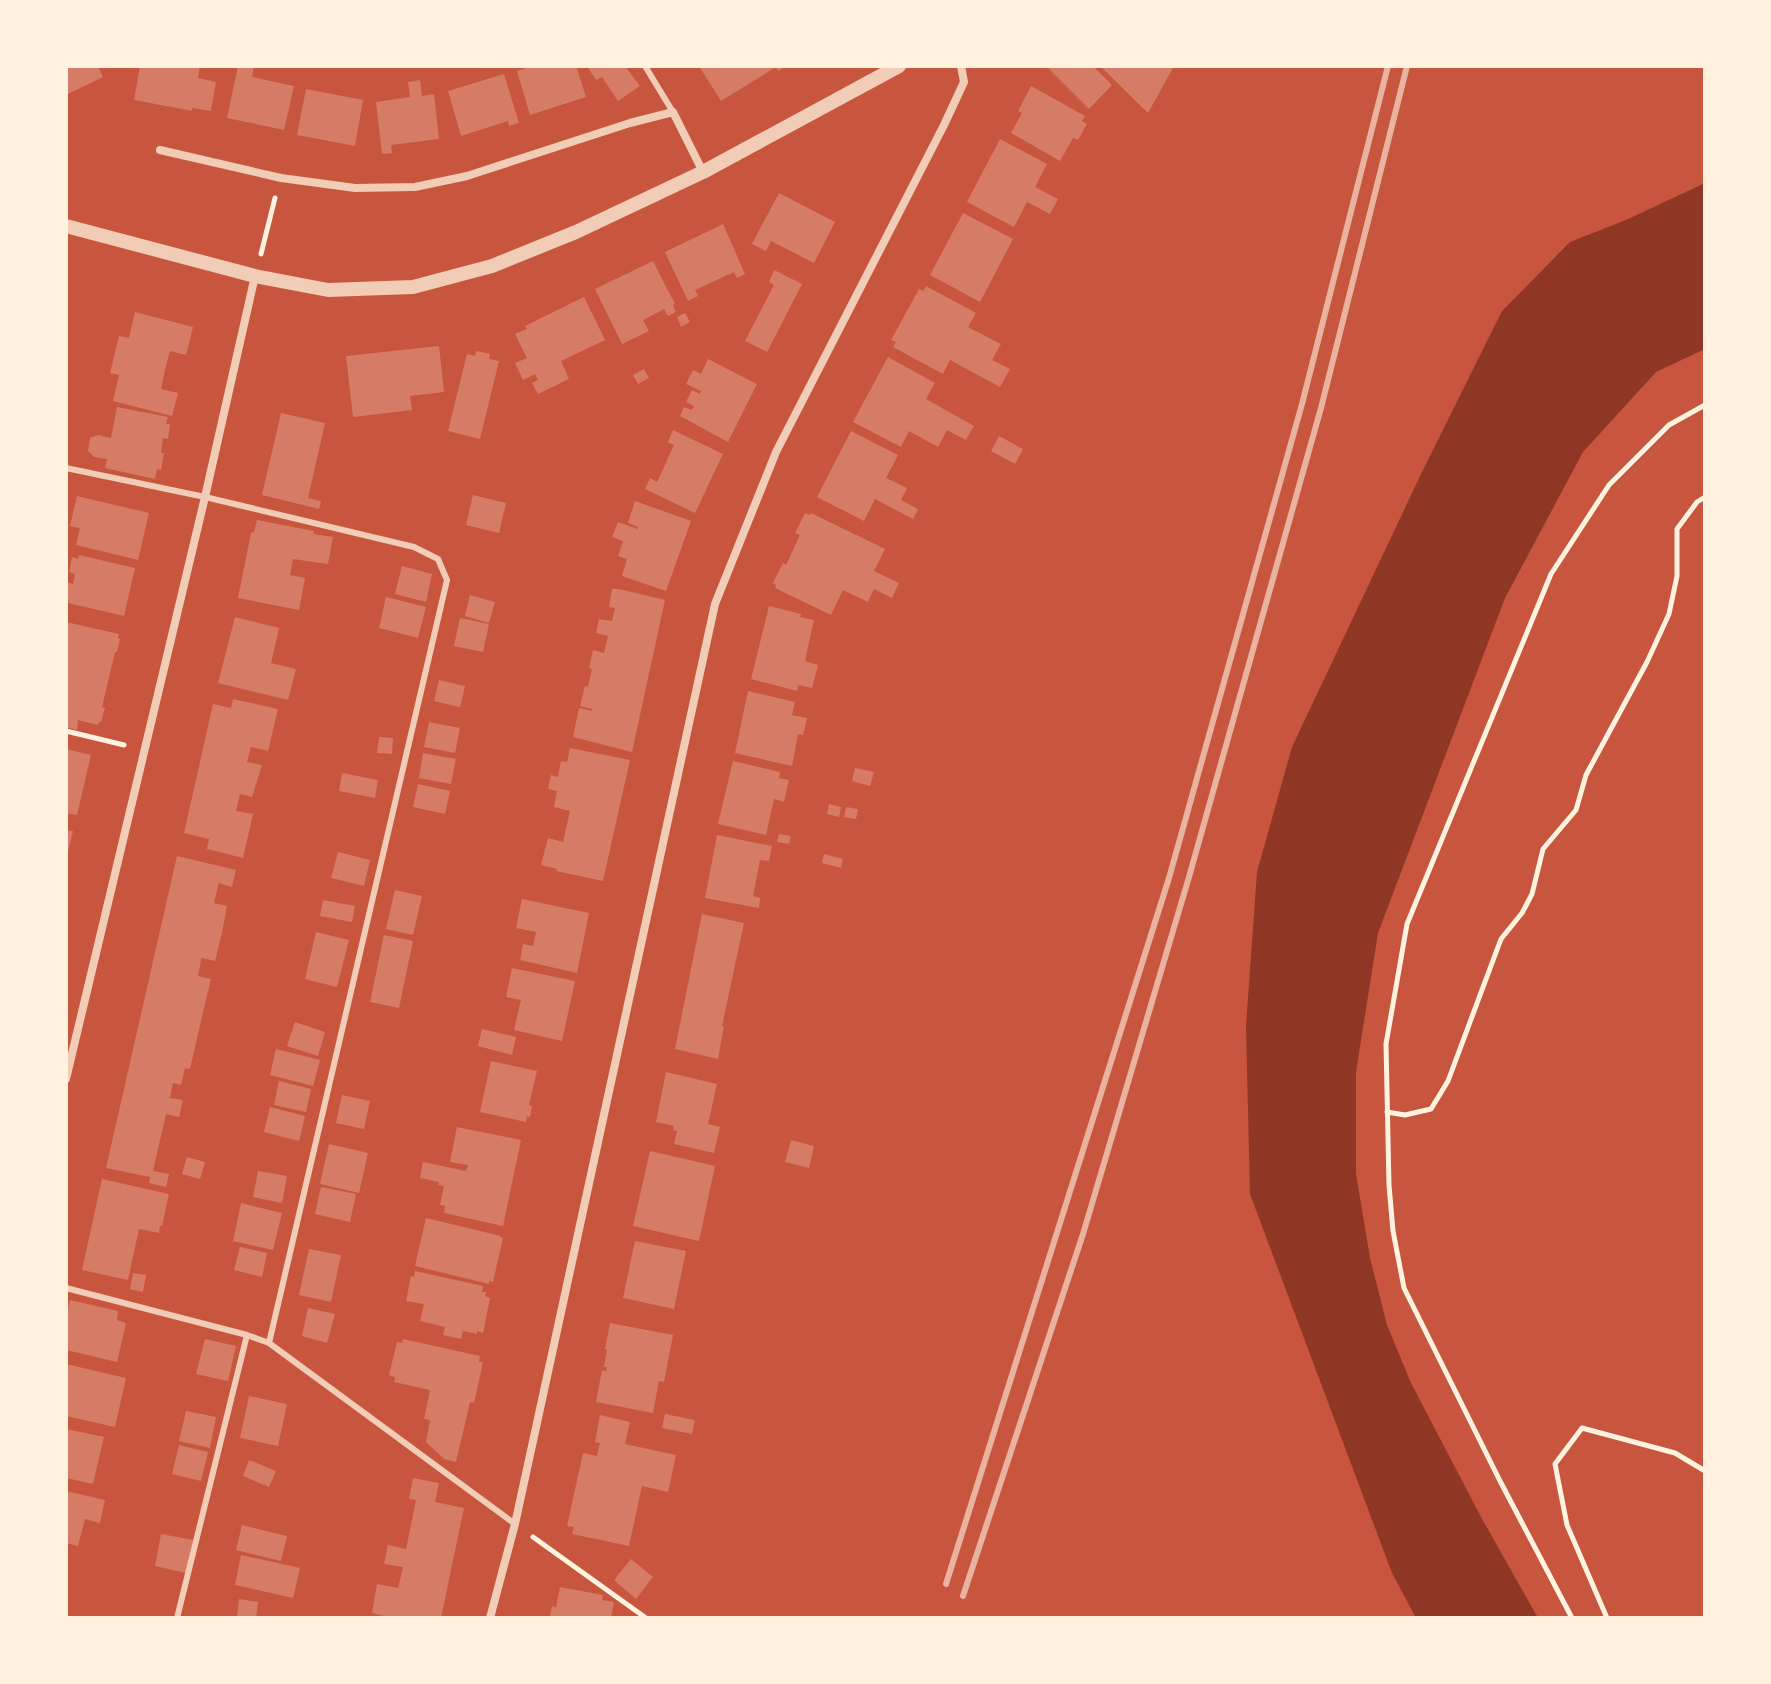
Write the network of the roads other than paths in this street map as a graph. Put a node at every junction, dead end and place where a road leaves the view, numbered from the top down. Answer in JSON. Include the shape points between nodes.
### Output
{"nodes":[{"id":1,"x":645,"y":66,"type":"edge"},
{"id":2,"x":899,"y":66,"type":"edge"},
{"id":3,"x":961,"y":66,"type":"edge"},
{"id":4,"x":673,"y":112,"type":"junction"},
{"id":5,"x":160,"y":150,"type":"dead end"},
{"id":6,"x":703,"y":172,"type":"junction"},
{"id":7,"x":66,"y":226,"type":"edge"},
{"id":8,"x":255,"y":276,"type":"junction"},
{"id":9,"x":66,"y":468,"type":"edge"},
{"id":10,"x":205,"y":497,"type":"junction"},
{"id":11,"x":66,"y":1079,"type":"edge"},
{"id":12,"x":66,"y":1288,"type":"edge"},
{"id":13,"x":247,"y":1335,"type":"junction"},
{"id":14,"x":269,"y":1343,"type":"junction"},
{"id":15,"x":515,"y":1524,"type":"junction"},
{"id":16,"x":177,"y":1618,"type":"edge"},
{"id":17,"x":490,"y":1618,"type":"edge"}],
"edges":[{"from":1,"to":4,"type":"lane"},
{"from":2,"to":6,"type":"street"},
{"from":3,"to":15,"type":"street","via":[[964,82],[776,452],[715,604]]},
{"from":4,"to":5,"type":"street","via":[[415,187],[355,188],[281,178]]},
{"from":4,"to":6,"type":"street"},
{"from":6,"to":8,"type":"street","via":[[492,266],[413,287],[328,290]]},
{"from":7,"to":8,"type":"street"},
{"from":8,"to":10,"type":"street"},
{"from":9,"to":10,"type":"lane"},
{"from":10,"to":11,"type":"street"},
{"from":10,"to":14,"type":"lane","via":[[414,547],[438,559],[447,580]]},
{"from":12,"to":13,"type":"lane"},
{"from":13,"to":14,"type":"lane"},
{"from":13,"to":16,"type":"lane"},
{"from":14,"to":15,"type":"lane"},
{"from":15,"to":17,"type":"street"}]}
